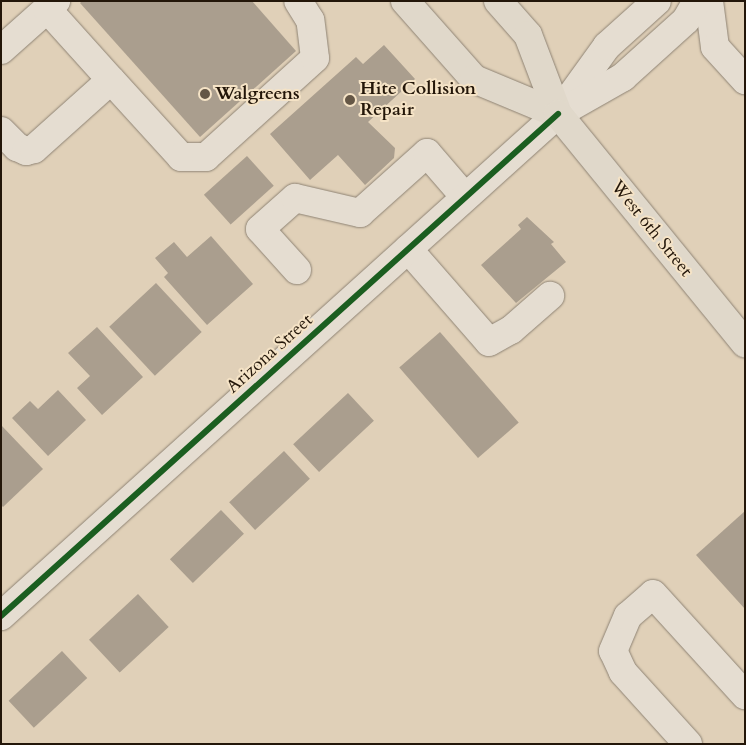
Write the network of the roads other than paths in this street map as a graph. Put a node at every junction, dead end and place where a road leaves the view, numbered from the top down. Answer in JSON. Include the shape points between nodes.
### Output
{"nodes":[{"id":1,"x":498,"y":1,"type":"edge"},
{"id":2,"x":657,"y":1,"type":"edge"},
{"id":3,"x":696,"y":1,"type":"edge"},
{"id":4,"x":709,"y":1,"type":"edge"},
{"id":5,"x":305,"y":2,"type":"edge"},
{"id":6,"x":402,"y":2,"type":"edge"},
{"id":7,"x":51,"y":5,"type":"edge"},
{"id":8,"x":1,"y":50,"type":"edge"},
{"id":9,"x":110,"y":80,"type":"junction"},
{"id":10,"x":745,"y":80,"type":"edge"},
{"id":11,"x":558,"y":114,"type":"junction"},
{"id":12,"x":1,"y":131,"type":"edge"},
{"id":13,"x":465,"y":197,"type":"junction"},
{"id":14,"x":408,"y":249,"type":"junction"},
{"id":15,"x":297,"y":270,"type":"dead end"},
{"id":16,"x":550,"y":296,"type":"dead end"},
{"id":17,"x":743,"y":337,"type":"edge"},
{"id":18,"x":1,"y":616,"type":"edge"},
{"id":19,"x":745,"y":695,"type":"edge"},
{"id":20,"x":688,"y":744,"type":"edge"}],
"edges":[{"from":1,"to":11,"type":"main road","name":"West 6th Street","via":[[528,35]]},
{"from":2,"to":11,"type":"street","via":[[600,54]]},
{"from":3,"to":11,"type":"street","via":[[686,20],[623,77]]},
{"from":4,"to":10,"type":"street","via":[[715,47]]},
{"from":5,"to":9,"type":"street","via":[[315,58],[206,157],[194,160],[181,157]]},
{"from":6,"to":11,"type":"main road","name":"West 6th Street","via":[[474,79]]},
{"from":7,"to":8,"type":"street"},
{"from":7,"to":9,"type":"street"},
{"from":9,"to":12,"type":"street","via":[[34,149],[26,151],[16,147]]},
{"from":11,"to":13,"type":"street","name":"Arizona Street"},
{"from":11,"to":17,"type":"main road","name":"West 6th Street"},
{"from":13,"to":14,"type":"street","name":"Arizona Street"},
{"from":13,"to":15,"type":"street","via":[[427,152],[360,213],[295,198],[260,229]]},
{"from":14,"to":16,"type":"street","via":[[489,342],[511,330]]},
{"from":14,"to":18,"type":"street","name":"Arizona Street"},
{"from":19,"to":20,"type":"street","via":[[653,594],[628,616],[613,651],[622,672]]}]}
